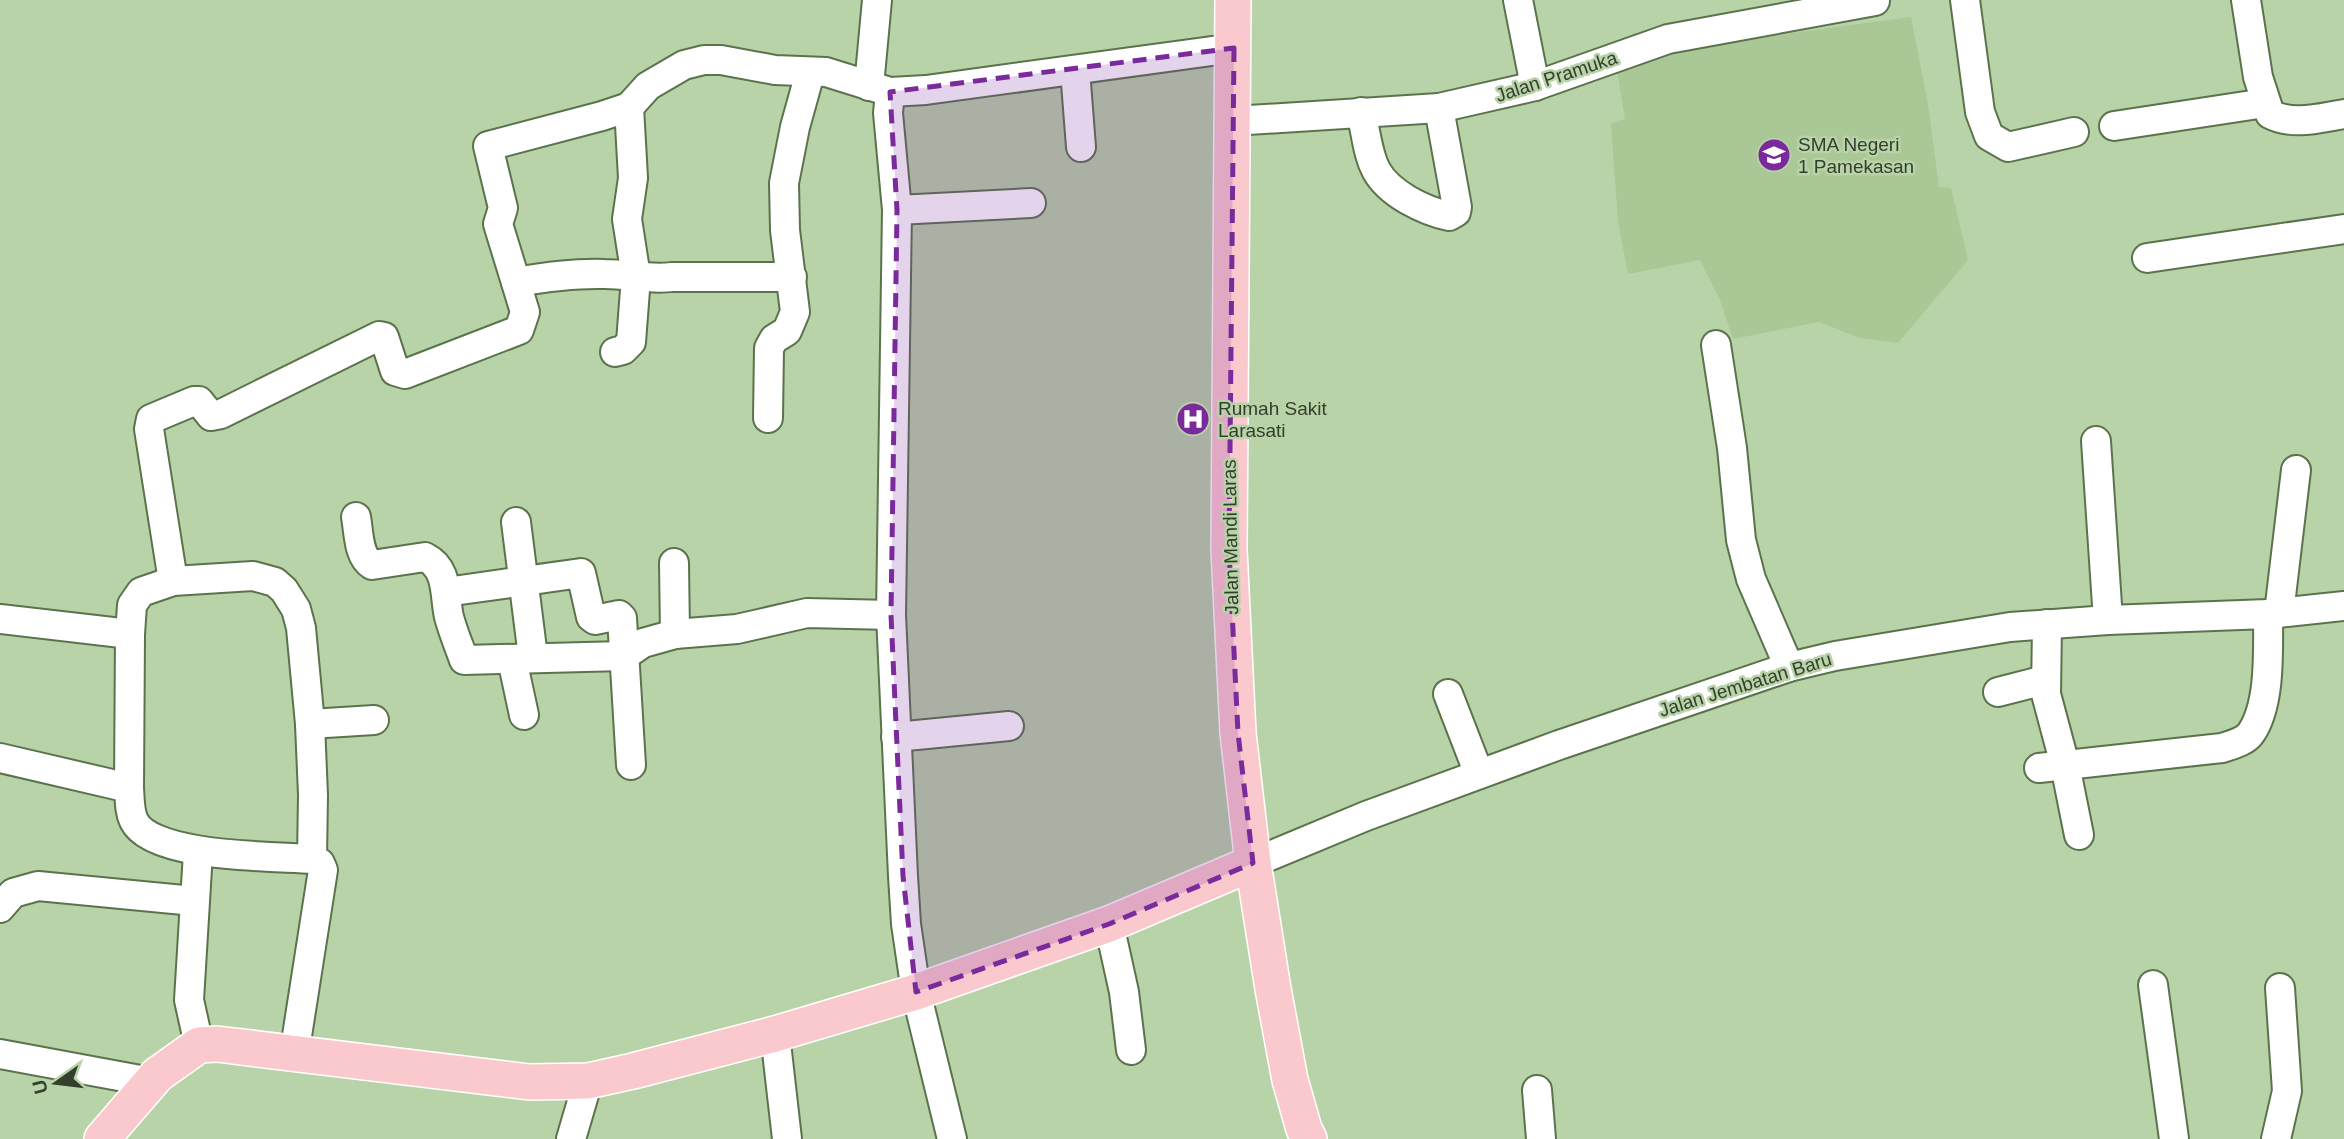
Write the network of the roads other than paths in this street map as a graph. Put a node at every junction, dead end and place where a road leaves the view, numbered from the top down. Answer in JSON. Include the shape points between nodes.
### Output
{"nodes":[{"id":1,"x":877,"y":0,"type":"edge"},
{"id":2,"x":1233,"y":0,"type":"edge"},
{"id":3,"x":1518,"y":0,"type":"edge"},
{"id":4,"x":1965,"y":0,"type":"edge"},
{"id":5,"x":2246,"y":0,"type":"edge"},
{"id":6,"x":1875,"y":1,"type":"edge"},
{"id":7,"x":1234,"y":48,"type":"junction"},
{"id":8,"x":1075,"y":70,"type":"junction"},
{"id":9,"x":810,"y":73,"type":"junction"},
{"id":10,"x":1535,"y":86,"type":"junction"},
{"id":11,"x":879,"y":89,"type":"junction"},
{"id":12,"x":2265,"y":103,"type":"junction"},
{"id":13,"x":629,"y":107,"type":"junction"},
{"id":14,"x":1439,"y":108,"type":"junction"},
{"id":15,"x":1361,"y":113,"type":"junction"},
{"id":16,"x":2344,"y":114,"type":"edge"},
{"id":17,"x":1233,"y":121,"type":"junction"},
{"id":18,"x":2114,"y":126,"type":"dead end"},
{"id":19,"x":2074,"y":132,"type":"dead end"},
{"id":20,"x":1081,"y":147,"type":"dead end"},
{"id":21,"x":1031,"y":203,"type":"dead end"},
{"id":22,"x":897,"y":210,"type":"junction"},
{"id":23,"x":2344,"y":229,"type":"edge"},
{"id":24,"x":2147,"y":258,"type":"dead end"},
{"id":25,"x":636,"y":277,"type":"junction"},
{"id":26,"x":792,"y":277,"type":"junction"},
{"id":27,"x":516,"y":282,"type":"junction"},
{"id":28,"x":615,"y":352,"type":"dead end"},
{"id":29,"x":1718,"y":357,"type":"dead end"},
{"id":30,"x":768,"y":418,"type":"dead end"},
{"id":31,"x":2096,"y":441,"type":"dead end"},
{"id":32,"x":2296,"y":470,"type":"dead end"},
{"id":33,"x":356,"y":517,"type":"dead end"},
{"id":34,"x":516,"y":522,"type":"dead end"},
{"id":35,"x":674,"y":563,"type":"dead end"},
{"id":36,"x":173,"y":581,"type":"junction"},
{"id":37,"x":525,"y":582,"type":"junction"},
{"id":38,"x":446,"y":592,"type":"junction"},
{"id":39,"x":2344,"y":606,"type":"edge"},
{"id":40,"x":2274,"y":614,"type":"junction"},
{"id":41,"x":891,"y":615,"type":"junction"},
{"id":42,"x":0,"y":619,"type":"edge"},
{"id":43,"x":2108,"y":620,"type":"junction"},
{"id":44,"x":2047,"y":624,"type":"junction"},
{"id":45,"x":130,"y":634,"type":"junction"},
{"id":46,"x":675,"y":634,"type":"junction"},
{"id":47,"x":624,"y":656,"type":"junction"},
{"id":48,"x":523,"y":658,"type":"junction"},
{"id":49,"x":1789,"y":667,"type":"junction"},
{"id":50,"x":2045,"y":680,"type":"junction"},
{"id":51,"x":1998,"y":692,"type":"dead end"},
{"id":52,"x":1448,"y":694,"type":"dead end"},
{"id":53,"x":524,"y":715,"type":"dead end"},
{"id":54,"x":374,"y":720,"type":"dead end"},
{"id":55,"x":310,"y":724,"type":"junction"},
{"id":56,"x":1009,"y":726,"type":"dead end"},
{"id":57,"x":896,"y":737,"type":"junction"},
{"id":58,"x":0,"y":758,"type":"edge"},
{"id":59,"x":631,"y":765,"type":"dead end"},
{"id":60,"x":2052,"y":766,"type":"junction"},
{"id":61,"x":1479,"y":774,"type":"junction"},
{"id":62,"x":129,"y":788,"type":"junction"},
{"id":63,"x":2079,"y":835,"type":"dead end"},
{"id":64,"x":198,"y":852,"type":"junction"},
{"id":65,"x":312,"y":859,"type":"junction"},
{"id":66,"x":1254,"y":863,"type":"junction"},
{"id":67,"x":194,"y":901,"type":"junction"},
{"id":68,"x":0,"y":908,"type":"edge"},
{"id":69,"x":1109,"y":924,"type":"junction"},
{"id":70,"x":2153,"y":985,"type":"dead end"},
{"id":71,"x":2280,"y":988,"type":"dead end"},
{"id":72,"x":916,"y":992,"type":"junction"},
{"id":73,"x":775,"y":1034,"type":"junction"},
{"id":74,"x":199,"y":1045,"type":"junction"},
{"id":75,"x":1131,"y":1050,"type":"dead end"},
{"id":76,"x":0,"y":1054,"type":"edge"},
{"id":77,"x":294,"y":1055,"type":"junction"},
{"id":78,"x":587,"y":1081,"type":"junction"},
{"id":79,"x":151,"y":1082,"type":"junction"},
{"id":80,"x":1537,"y":1090,"type":"dead end"},
{"id":81,"x":103,"y":1139,"type":"edge"},
{"id":82,"x":571,"y":1139,"type":"edge"},
{"id":83,"x":787,"y":1139,"type":"edge"},
{"id":84,"x":952,"y":1139,"type":"edge"},
{"id":85,"x":1309,"y":1139,"type":"edge"},
{"id":86,"x":1541,"y":1139,"type":"edge"},
{"id":87,"x":2174,"y":1139,"type":"edge"},
{"id":88,"x":2276,"y":1139,"type":"edge"}],
"edges":[{"from":1,"to":11,"type":"street"},
{"from":2,"to":7,"type":"main road","name":"Jalan Mandi Laras"},
{"from":3,"to":10,"type":"street"},
{"from":4,"to":19,"type":"street","via":[[1980,112],[1989,136],[2008,147]]},
{"from":5,"to":12,"type":"street"},
{"from":6,"to":10,"type":"street","name":"Jalan Pramuka","via":[[1668,39]]},
{"from":7,"to":8,"type":"street"},
{"from":7,"to":17,"type":"main road","name":"Jalan Mandi Laras"},
{"from":8,"to":11,"type":"street","via":[[926,90]]},
{"from":8,"to":20,"type":"street"},
{"from":9,"to":11,"type":"street","via":[[826,72]]},
{"from":9,"to":13,"type":"street","via":[[704,60],[684,65],[648,86]]},
{"from":9,"to":26,"type":"street","via":[[784,183]]},
{"from":10,"to":14,"type":"street","name":"Jalan Pramuka"},
{"from":11,"to":22,"type":"street","via":[[888,113]]},
{"from":12,"to":16,"type":"street","via":[[2270,114],[2281,119],[2302,121]]},
{"from":12,"to":18,"type":"street"},
{"from":13,"to":25,"type":"street","via":[[633,178],[627,219]]},
{"from":13,"to":27,"type":"street","via":[[488,146],[503,208],[498,224]]},
{"from":14,"to":15,"type":"street","name":"Jalan Pramuka"},
{"from":14,"to":15,"type":"street","via":[[1457,207],[1449,216],[1430,213],[1390,189],[1377,175]]},
{"from":15,"to":17,"type":"street","name":"Jalan Pramuka"},
{"from":17,"to":66,"type":"main road","name":"Jalan Mandi Laras","via":[[1230,603],[1238,733]]},
{"from":21,"to":22,"type":"street"},
{"from":22,"to":41,"type":"street"},
{"from":23,"to":24,"type":"street"},
{"from":25,"to":26,"type":"street"},
{"from":25,"to":27,"type":"street","via":[[561,274]]},
{"from":25,"to":28,"type":"street","via":[[631,342]]},
{"from":26,"to":30,"type":"street","via":[[792,322],[769,348]]},
{"from":27,"to":36,"type":"street","via":[[525,312],[519,330],[405,374],[395,370],[387,341],[379,336],[221,414],[211,416],[194,401],[151,419]]},
{"from":29,"to":49,"type":"street","via":[[1741,540],[1751,579]]},
{"from":31,"to":43,"type":"street"},
{"from":32,"to":40,"type":"street"},
{"from":33,"to":38,"type":"street","via":[[365,560],[372,565],[425,557],[439,569]]},
{"from":34,"to":37,"type":"street"},
{"from":35,"to":46,"type":"street"},
{"from":36,"to":45,"type":"street","via":[[141,592],[132,605]]},
{"from":36,"to":55,"type":"street","via":[[253,576],[275,582],[284,590],[301,628]]},
{"from":37,"to":38,"type":"street"},
{"from":37,"to":47,"type":"street","via":[[581,573],[591,617],[622,618]]},
{"from":37,"to":48,"type":"street"},
{"from":38,"to":48,"type":"street","via":[[464,660]]},
{"from":39,"to":40,"type":"street","name":"Jalan Jembatan Baru"},
{"from":40,"to":43,"type":"street","name":"Jalan Jembatan Baru"},
{"from":40,"to":60,"type":"street","via":[[2265,686],[2250,736],[2222,748]]},
{"from":41,"to":46,"type":"street","via":[[807,612],[737,629]]},
{"from":41,"to":57,"type":"street"},
{"from":42,"to":45,"type":"street"},
{"from":43,"to":44,"type":"street","name":"Jalan Jembatan Baru"},
{"from":44,"to":49,"type":"street","name":"Jalan Jembatan Baru","via":[[1893,645]]},
{"from":44,"to":50,"type":"street"},
{"from":45,"to":62,"type":"street"},
{"from":46,"to":47,"type":"street","via":[[643,643]]},
{"from":47,"to":48,"type":"street"},
{"from":47,"to":59,"type":"street"},
{"from":48,"to":53,"type":"street"},
{"from":49,"to":61,"type":"street","name":"Jalan Jembatan Baru"},
{"from":50,"to":51,"type":"street"},
{"from":50,"to":60,"type":"street"},
{"from":52,"to":61,"type":"street"},
{"from":54,"to":55,"type":"street"},
{"from":55,"to":65,"type":"street"},
{"from":56,"to":57,"type":"street"},
{"from":57,"to":72,"type":"street","via":[[906,924]]},
{"from":58,"to":62,"type":"street"},
{"from":60,"to":63,"type":"street"},
{"from":61,"to":66,"type":"street","name":"Jalan Jembatan Baru"},
{"from":62,"to":64,"type":"street","via":[[134,822],[146,834]]},
{"from":64,"to":65,"type":"street"},
{"from":64,"to":67,"type":"street"},
{"from":65,"to":77,"type":"street","via":[[323,870],[322,884]]},
{"from":66,"to":69,"type":"main road"},
{"from":66,"to":85,"type":"main road","name":"Jalan Mandi Laras","via":[[1290,1080]]},
{"from":67,"to":68,"type":"street","via":[[38,886],[13,893]]},
{"from":67,"to":74,"type":"street","via":[[189,1000]]},
{"from":69,"to":72,"type":"main road"},
{"from":69,"to":75,"type":"street"},
{"from":70,"to":87,"type":"street"},
{"from":71,"to":88,"type":"street","via":[[2287,1091]]},
{"from":72,"to":73,"type":"main road"},
{"from":72,"to":84,"type":"street"},
{"from":73,"to":78,"type":"main road"},
{"from":73,"to":83,"type":"street"},
{"from":74,"to":77,"type":"main road"},
{"from":74,"to":79,"type":"main road"},
{"from":76,"to":79,"type":"street"},
{"from":77,"to":78,"type":"main road","via":[[529,1082]]},
{"from":78,"to":82,"type":"street"},
{"from":79,"to":81,"type":"main road"},
{"from":80,"to":86,"type":"street"}]}
